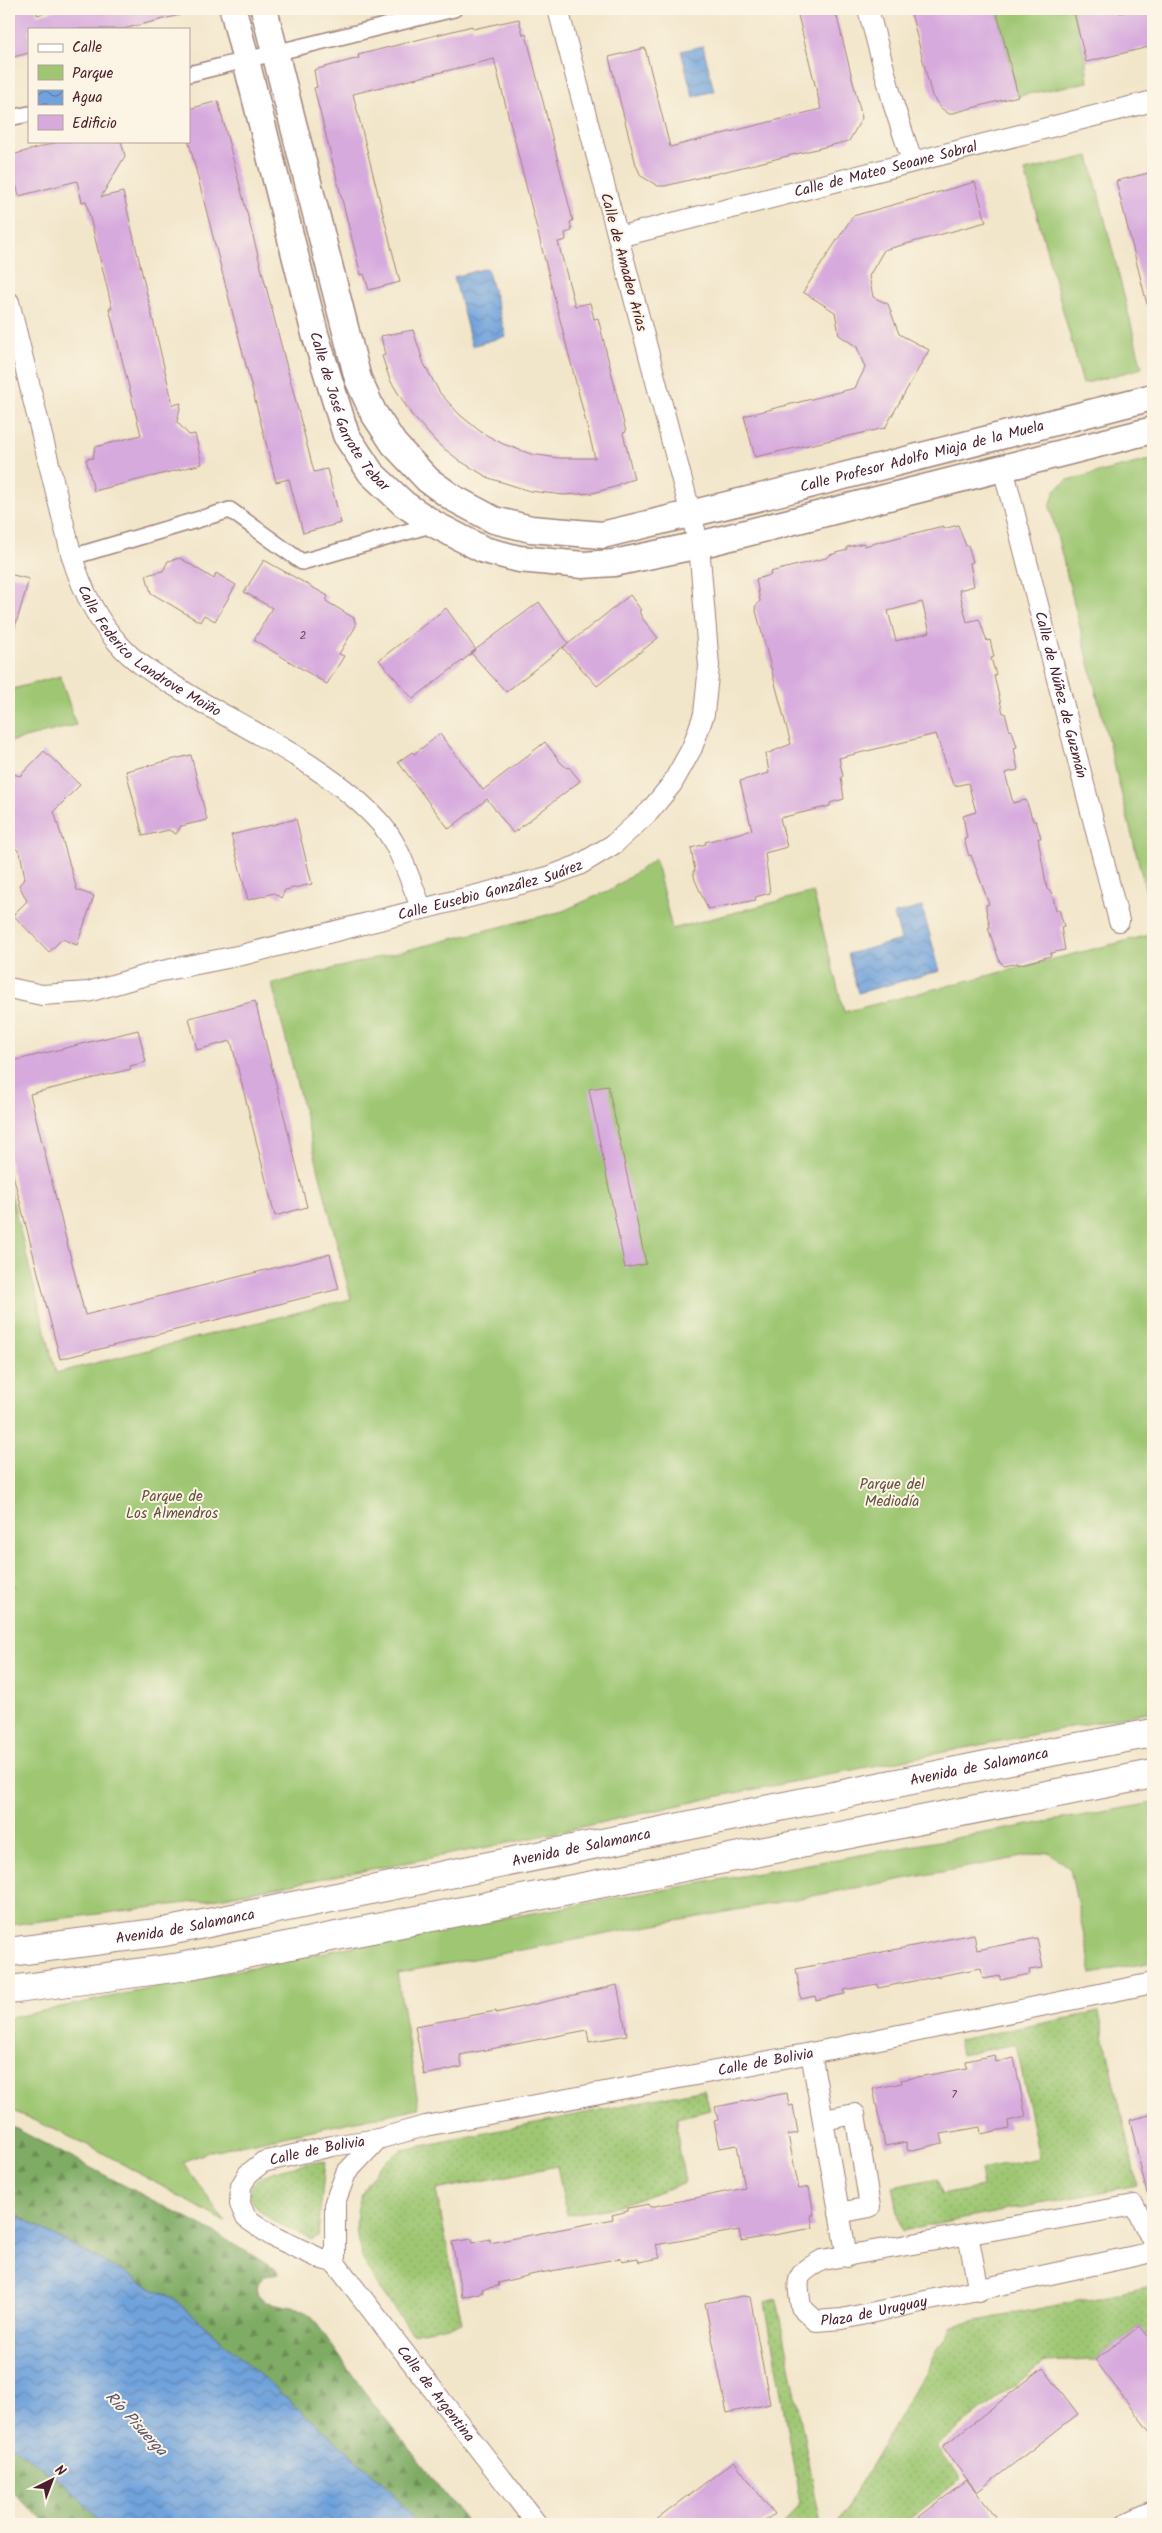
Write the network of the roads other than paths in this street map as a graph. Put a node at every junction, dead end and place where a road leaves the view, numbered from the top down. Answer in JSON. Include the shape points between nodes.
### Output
{"nodes":[{"id":1,"x":232,"y":9,"type":"edge"},
{"id":2,"x":264,"y":9,"type":"edge"},
{"id":3,"x":454,"y":9,"type":"edge"},
{"id":4,"x":558,"y":9,"type":"edge"},
{"id":5,"x":868,"y":9,"type":"edge"},
{"id":6,"x":276,"y":54,"type":"junction"},
{"id":7,"x":246,"y":60,"type":"junction"},
{"id":8,"x":190,"y":74,"type":"edge"},
{"id":9,"x":1153,"y":101,"type":"edge"},
{"id":10,"x":28,"y":114,"type":"edge"},
{"id":11,"x":9,"y":118,"type":"edge"},
{"id":12,"x":912,"y":161,"type":"junction"},
{"id":13,"x":618,"y":237,"type":"junction"},
{"id":14,"x":9,"y":302,"type":"edge"},
{"id":15,"x":1153,"y":397,"type":"edge"},
{"id":16,"x":1153,"y":430,"type":"edge"},
{"id":17,"x":1003,"y":468,"type":"junction"},
{"id":18,"x":690,"y":515,"type":"junction"},
{"id":19,"x":434,"y":524,"type":"junction"},
{"id":20,"x":699,"y":545,"type":"junction"},
{"id":21,"x":72,"y":557,"type":"junction"},
{"id":22,"x":422,"y":909,"type":"junction"},
{"id":23,"x":1119,"y":922,"type":"dead end"},
{"id":24,"x":9,"y":988,"type":"edge"},
{"id":25,"x":1153,"y":1733,"type":"edge"},
{"id":26,"x":1153,"y":1774,"type":"edge"},
{"id":27,"x":9,"y":1952,"type":"edge"},
{"id":28,"x":1153,"y":1983,"type":"edge"},
{"id":29,"x":9,"y":1990,"type":"edge"},
{"id":30,"x":811,"y":2053,"type":"junction"},
{"id":31,"x":823,"y":2120,"type":"junction"},
{"id":32,"x":378,"y":2139,"type":"junction"},
{"id":33,"x":839,"y":2212,"type":"junction"},
{"id":34,"x":968,"y":2235,"type":"junction"},
{"id":35,"x":1153,"y":2242,"type":"edge"},
{"id":36,"x":1153,"y":2252,"type":"edge"},
{"id":37,"x":847,"y":2256,"type":"junction"},
{"id":38,"x":335,"y":2263,"type":"junction"},
{"id":39,"x":979,"y":2291,"type":"junction"},
{"id":40,"x":1153,"y":2511,"type":"edge"},
{"id":41,"x":537,"y":2524,"type":"edge"},
{"id":42,"x":1126,"y":2524,"type":"edge"}],
"edges":[{"from":1,"to":7,"type":"street","name":"Calle de José Garrote Tebar"},
{"from":2,"to":6,"type":"street","name":"Calle de José Garrote Tebar"},
{"from":3,"to":6,"type":"street"},
{"from":4,"to":13,"type":"street","name":"Calle de Amadeo Arias"},
{"from":5,"to":12,"type":"street"},
{"from":6,"to":7,"type":"street"},
{"from":6,"to":18,"type":"street","name":"Calle de José Garrote Tebar","via":[[358,379],[373,412],[407,460],[428,480],[466,505],[494,520],[531,530],[602,535]]},
{"from":7,"to":8,"type":"street"},
{"from":7,"to":19,"type":"street","name":"Calle de José Garrote Tebar","via":[[315,334],[346,435],[371,473],[404,504]]},
{"from":9,"to":12,"type":"street","name":"Calle de Mateo Seoane Sobral"},
{"from":10,"to":11,"type":"street"},
{"from":12,"to":13,"type":"street","name":"Calle de Mateo Seoane Sobral"},
{"from":13,"to":18,"type":"street","name":"Calle de Amadeo Arias"},
{"from":14,"to":21,"type":"street","name":"Calle Federico Landrove Moiño"},
{"from":15,"to":18,"type":"street","name":"Calle Profesor Adolfo Miaja de la Muela"},
{"from":16,"to":17,"type":"street","name":"Calle Profesor Adolfo Miaja de la Muela"},
{"from":17,"to":20,"type":"street","name":"Calle Profesor Adolfo Miaja de la Muela"},
{"from":17,"to":23,"type":"street","name":"Calle de Núñez de Guzmán"},
{"from":18,"to":20,"type":"street","name":"Calle Eusebio González Suárez"},
{"from":19,"to":20,"type":"street","name":"Calle de José Garrote Tebar","via":[[484,550],[519,559],[582,565],[614,563]]},
{"from":19,"to":21,"type":"street","via":[[302,562],[230,510]]},
{"from":20,"to":22,"type":"street","name":"Calle Eusebio González Suárez","via":[[709,666],[704,714],[692,748],[672,784],[649,812],[614,844],[579,865],[548,877]]},
{"from":21,"to":22,"type":"street","name":"Calle Federico Landrove Moiño","via":[[82,589],[118,644],[150,671],[351,793],[383,826]]},
{"from":22,"to":24,"type":"street","name":"Calle Eusebio González Suárez","via":[[157,972],[88,992],[42,995]]},
{"from":25,"to":27,"type":"highway","name":"Avenida de Salamanca","via":[[164,1932]]},
{"from":26,"to":29,"type":"highway","via":[[180,1967]]},
{"from":28,"to":30,"type":"street","name":"Calle de Bolivia"},
{"from":30,"to":31,"type":"street"},
{"from":30,"to":32,"type":"street","name":"Calle de Bolivia","via":[[425,2126]]},
{"from":31,"to":33,"type":"street"},
{"from":31,"to":33,"type":"street","via":[[854,2114],[870,2207]]},
{"from":32,"to":38,"type":"street","name":"Calle de Bolivia","via":[[346,2173],[335,2202]]},
{"from":32,"to":38,"type":"street","name":"Calle de Bolivia","via":[[263,2162],[248,2174],[241,2186],[240,2204],[246,2218],[272,2236]]},
{"from":33,"to":37,"type":"street"},
{"from":34,"to":35,"type":"street","name":"Plaza de Uruguay","via":[[1134,2205]]},
{"from":34,"to":37,"type":"street","name":"Plaza de Uruguay"},
{"from":34,"to":39,"type":"street"},
{"from":36,"to":39,"type":"street","name":"Plaza de Uruguay"},
{"from":37,"to":39,"type":"street","name":"Plaza de Uruguay","via":[[822,2260],[804,2271],[797,2282],[801,2307],[816,2321],[842,2320]]},
{"from":38,"to":41,"type":"street","name":"Calle de Argentina"},
{"from":40,"to":42,"type":"street"}]}
